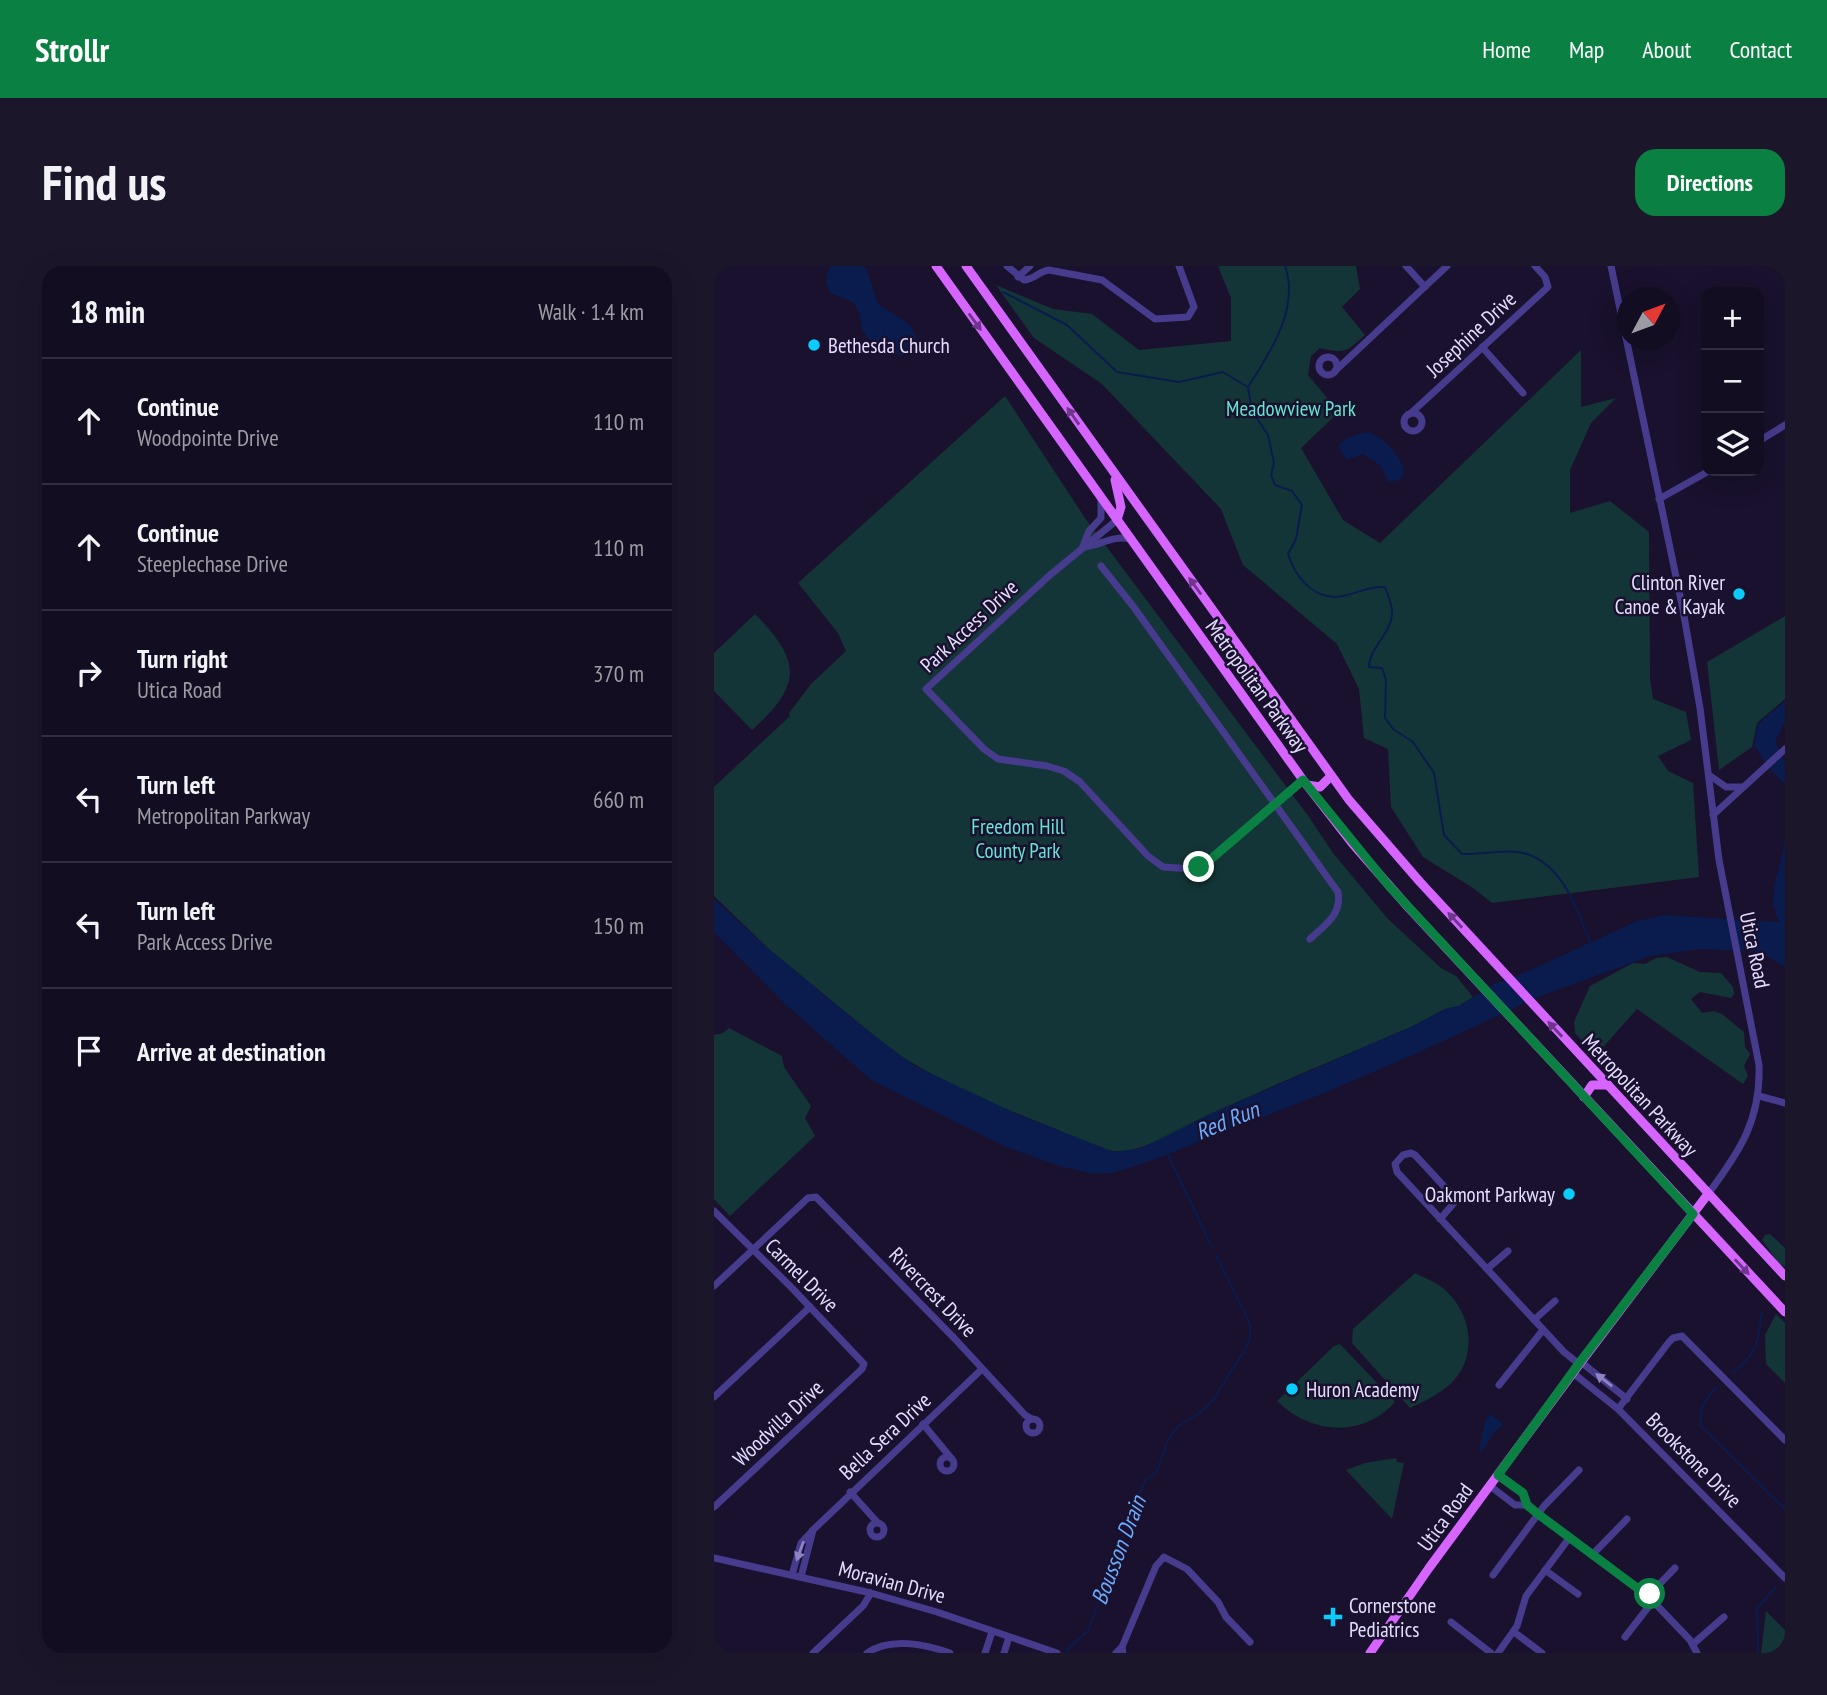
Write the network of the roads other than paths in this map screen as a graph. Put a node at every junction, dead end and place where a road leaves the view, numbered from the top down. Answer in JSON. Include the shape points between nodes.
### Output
{"nodes":[{"id":1,"x":936,"y":266,"type":"edge"},
{"id":2,"x":966,"y":266,"type":"edge"},
{"id":3,"x":1007,"y":266,"type":"edge"},
{"id":4,"x":1030,"y":266,"type":"edge"},
{"id":5,"x":1081,"y":266,"type":"edge"},
{"id":6,"x":1180,"y":266,"type":"edge"},
{"id":7,"x":1406,"y":266,"type":"edge"},
{"id":8,"x":1447,"y":266,"type":"edge"},
{"id":9,"x":1535,"y":266,"type":"edge"},
{"id":10,"x":1611,"y":266,"type":"edge"},
{"id":11,"x":1051,"y":268,"type":"edge"},
{"id":12,"x":1079,"y":275,"type":"junction"},
{"id":13,"x":1018,"y":277,"type":"junction"},
{"id":14,"x":1425,"y":287,"type":"junction"},
{"id":15,"x":1482,"y":347,"type":"junction"},
{"id":16,"x":1334,"y":360,"type":"junction"},
{"id":17,"x":1346,"y":361,"type":"junction"},
{"id":18,"x":1335,"y":371,"type":"junction"},
{"id":19,"x":1523,"y":393,"type":"dead end"},
{"id":20,"x":1419,"y":406,"type":"junction"},
{"id":21,"x":1410,"y":414,"type":"junction"},
{"id":22,"x":1420,"y":416,"type":"junction"},
{"id":23,"x":1785,"y":425,"type":"edge"},
{"id":24,"x":1764,"y":438,"type":"edge"},
{"id":25,"x":1112,"y":471,"type":"junction"},
{"id":26,"x":1701,"y":475,"type":"edge"},
{"id":27,"x":1100,"y":497,"type":"junction"},
{"id":28,"x":1659,"y":499,"type":"junction"},
{"id":29,"x":1117,"y":520,"type":"junction"},
{"id":30,"x":1131,"y":540,"type":"junction"},
{"id":31,"x":1083,"y":547,"type":"junction"},
{"id":32,"x":1101,"y":566,"type":"dead end"},
{"id":33,"x":1785,"y":749,"type":"edge"},
{"id":34,"x":1709,"y":775,"type":"junction"},
{"id":35,"x":1331,"y":776,"type":"junction"},
{"id":36,"x":1304,"y":783,"type":"junction"},
{"id":37,"x":1743,"y":787,"type":"junction"},
{"id":38,"x":1273,"y":804,"type":"junction"},
{"id":39,"x":1713,"y":815,"type":"junction"},
{"id":40,"x":1310,"y":939,"type":"dead end"},
{"id":41,"x":1608,"y":1085,"type":"junction"},
{"id":42,"x":1759,"y":1096,"type":"junction"},
{"id":43,"x":1584,"y":1097,"type":"junction"},
{"id":44,"x":1785,"y":1103,"type":"edge"},
{"id":45,"x":1708,"y":1194,"type":"junction"},
{"id":46,"x":714,"y":1211,"type":"edge"},
{"id":47,"x":1693,"y":1214,"type":"junction"},
{"id":48,"x":1440,"y":1219,"type":"junction"},
{"id":49,"x":752,"y":1251,"type":"junction"},
{"id":50,"x":1508,"y":1251,"type":"dead end"},
{"id":51,"x":1487,"y":1269,"type":"junction"},
{"id":52,"x":1785,"y":1276,"type":"edge"},
{"id":53,"x":714,"y":1286,"type":"edge"},
{"id":54,"x":1555,"y":1301,"type":"dead end"},
{"id":55,"x":810,"y":1307,"type":"junction"},
{"id":56,"x":1785,"y":1312,"type":"edge"},
{"id":57,"x":1534,"y":1320,"type":"junction"},
{"id":58,"x":1543,"y":1330,"type":"junction"},
{"id":59,"x":864,"y":1364,"type":"joint"},
{"id":60,"x":1577,"y":1366,"type":"junction"},
{"id":61,"x":982,"y":1369,"type":"junction"},
{"id":62,"x":1499,"y":1385,"type":"dead end"},
{"id":63,"x":714,"y":1397,"type":"edge"},
{"id":64,"x":1627,"y":1399,"type":"junction"},
{"id":65,"x":1618,"y":1409,"type":"junction"},
{"id":66,"x":1028,"y":1419,"type":"dead end"},
{"id":67,"x":923,"y":1424,"type":"junction"},
{"id":68,"x":1785,"y":1440,"type":"edge"},
{"id":69,"x":946,"y":1456,"type":"dead end"},
{"id":70,"x":1579,"y":1470,"type":"dead end"},
{"id":71,"x":1498,"y":1475,"type":"junction"},
{"id":72,"x":1490,"y":1486,"type":"junction"},
{"id":73,"x":850,"y":1492,"type":"junction"},
{"id":74,"x":1527,"y":1505,"type":"junction"},
{"id":75,"x":714,"y":1507,"type":"edge"},
{"id":76,"x":1538,"y":1514,"type":"junction"},
{"id":77,"x":1627,"y":1519,"type":"dead end"},
{"id":78,"x":874,"y":1522,"type":"dead end"},
{"id":79,"x":1570,"y":1538,"type":"junction"},
{"id":80,"x":1594,"y":1554,"type":"junction"},
{"id":81,"x":714,"y":1558,"type":"edge"},
{"id":82,"x":1675,"y":1568,"type":"dead end"},
{"id":83,"x":1545,"y":1570,"type":"junction"},
{"id":84,"x":1493,"y":1575,"type":"dead end"},
{"id":85,"x":797,"y":1576,"type":"junction"},
{"id":86,"x":1785,"y":1578,"type":"edge"},
{"id":87,"x":872,"y":1593,"type":"junction"},
{"id":88,"x":1578,"y":1594,"type":"dead end"},
{"id":89,"x":1651,"y":1599,"type":"junction"},
{"id":90,"x":1724,"y":1616,"type":"dead end"},
{"id":91,"x":1451,"y":1622,"type":"dead end"},
{"id":92,"x":992,"y":1632,"type":"junction"},
{"id":93,"x":1514,"y":1632,"type":"junction"},
{"id":94,"x":1009,"y":1637,"type":"junction"},
{"id":95,"x":1625,"y":1637,"type":"dead end"},
{"id":96,"x":1250,"y":1642,"type":"dead end"},
{"id":97,"x":1693,"y":1644,"type":"junction"},
{"id":98,"x":1123,"y":1650,"type":"edge"},
{"id":99,"x":813,"y":1653,"type":"edge"},
{"id":100,"x":867,"y":1653,"type":"edge"},
{"id":101,"x":950,"y":1653,"type":"edge"},
{"id":102,"x":985,"y":1653,"type":"edge"},
{"id":103,"x":1004,"y":1653,"type":"edge"},
{"id":104,"x":1057,"y":1653,"type":"edge"},
{"id":105,"x":1115,"y":1653,"type":"edge"},
{"id":106,"x":1370,"y":1653,"type":"edge"},
{"id":107,"x":1491,"y":1653,"type":"edge"},
{"id":108,"x":1498,"y":1653,"type":"edge"},
{"id":109,"x":1542,"y":1653,"type":"edge"},
{"id":110,"x":1696,"y":1653,"type":"edge"}],
"edges":[{"from":1,"to":27,"type":"main road","name":"Metropolitan Parkway","one_way":true},
{"from":25,"to":2,"type":"main road","name":"Metropolitan Parkway","one_way":true},
{"from":3,"to":13,"type":"street"},
{"from":4,"to":13,"type":"street"},
{"from":5,"to":12,"type":"street"},
{"from":6,"to":12,"type":"street","via":[[1194,307],[1188,317],[1174,319],[1155,319],[1102,280]]},
{"from":7,"to":14,"type":"street"},
{"from":8,"to":14,"type":"street"},
{"from":9,"to":15,"type":"street","name":"Josephine Drive","via":[[1548,287]]},
{"from":10,"to":28,"type":"street","name":"Utica Road"},
{"from":11,"to":12,"type":"street"},
{"from":11,"to":13,"type":"street","via":[[1028,280]]},
{"from":14,"to":17,"type":"street"},
{"from":15,"to":19,"type":"street"},
{"from":15,"to":20,"type":"street","name":"Josephine Drive"},
{"from":16,"to":17,"type":"street"},
{"from":16,"to":18,"type":"street"},
{"from":16,"to":18,"type":"street","via":[[1324,358],[1319,367],[1325,374]]},
{"from":17,"to":18,"type":"street"},
{"from":20,"to":21,"type":"street","name":"Josephine Drive"},
{"from":20,"to":22,"type":"street","name":"Josephine Drive"},
{"from":21,"to":22,"type":"street"},
{"from":21,"to":22,"type":"street","via":[[1405,424],[1413,431],[1420,427]]},
{"from":23,"to":24,"type":"street"},
{"from":25,"to":29,"type":"main road","via":[[1120,500]]},
{"from":35,"to":25,"type":"main road","name":"Metropolitan Parkway","one_way":true},
{"from":26,"to":28,"type":"street"},
{"from":27,"to":29,"type":"main road","name":"Metropolitan Parkway"},
{"from":27,"to":31,"type":"street","name":"Park Access Drive","via":[[1101,518]]},
{"from":28,"to":34,"type":"street","name":"Utica Road","via":[[1683,610]]},
{"from":29,"to":30,"type":"main road","name":"Metropolitan Parkway"},
{"from":29,"to":31,"type":"street","name":"Park Access Drive"},
{"from":30,"to":31,"type":"street","via":[[1115,537],[1100,546]]},
{"from":30,"to":36,"type":"main road","name":"Metropolitan Parkway"},
{"from":31,"to":38,"type":"street","name":"Park Access Drive","via":[[926,688],[998,760],[1047,766],[1080,782],[1163,867],[1199,867]]},
{"from":32,"to":38,"type":"street"},
{"from":33,"to":37,"type":"street"},
{"from":34,"to":37,"type":"street","via":[[1726,787]]},
{"from":34,"to":39,"type":"street","name":"Utica Road"},
{"from":35,"to":36,"type":"main road","via":[[1321,787]]},
{"from":41,"to":35,"type":"main road","name":"Metropolitan Parkway","one_way":true,"via":[[1396,856]]},
{"from":36,"to":38,"type":"street","name":"Park Access Drive"},
{"from":36,"to":43,"type":"main road","name":"Metropolitan Parkway","via":[[1380,876]]},
{"from":37,"to":39,"type":"street"},
{"from":38,"to":40,"type":"street","via":[[1338,892],[1337,913]]},
{"from":39,"to":42,"type":"street","name":"Utica Road","via":[[1759,1065]]},
{"from":41,"to":43,"type":"main road","via":[[1592,1085]]},
{"from":41,"to":45,"type":"main road","name":"Metropolitan Parkway"},
{"from":42,"to":44,"type":"street"},
{"from":42,"to":45,"type":"street","name":"Utica Road","via":[[1743,1143]]},
{"from":43,"to":47,"type":"main road","name":"Metropolitan Parkway"},
{"from":45,"to":47,"type":"main road","name":"Utica Road"},
{"from":45,"to":52,"type":"main road","name":"Metropolitan Parkway"},
{"from":46,"to":49,"type":"street","name":"Carmel Drive"},
{"from":47,"to":56,"type":"main road","name":"Metropolitan Parkway","one_way":true},
{"from":47,"to":60,"type":"main road","name":"Utica Road"},
{"from":48,"to":48,"type":"street","via":[[1397,1172],[1395,1164],[1403,1155],[1415,1155],[1452,1195],[1453,1207]]},
{"from":48,"to":51,"type":"street"},
{"from":49,"to":53,"type":"street"},
{"from":49,"to":55,"type":"street","name":"Carmel Drive"},
{"from":49,"to":61,"type":"street","name":"Rivercrest Drive","via":[[813,1196]]},
{"from":50,"to":51,"type":"street"},
{"from":51,"to":57,"type":"street"},
{"from":54,"to":57,"type":"street"},
{"from":55,"to":59,"type":"street","name":"Carmel Drive"},
{"from":55,"to":63,"type":"street"},
{"from":57,"to":58,"type":"street"},
{"from":58,"to":60,"type":"street"},
{"from":58,"to":62,"type":"street"},
{"from":59,"to":75,"type":"street","name":"Woodvilla Drive"},
{"from":64,"to":60,"type":"street","name":"Brookstone Drive","one_way":true},
{"from":60,"to":65,"type":"street","name":"Brookstone Drive"},
{"from":60,"to":71,"type":"main road","name":"Utica Road"},
{"from":61,"to":66,"type":"street","name":"Rivercrest Drive"},
{"from":61,"to":67,"type":"street","name":"Bella Sera Drive"},
{"from":64,"to":65,"type":"street"},
{"from":64,"to":68,"type":"street","via":[[1670,1342],[1682,1336]]},
{"from":65,"to":86,"type":"street","name":"Brookstone Drive"},
{"from":67,"to":69,"type":"street"},
{"from":67,"to":73,"type":"street","name":"Bella Sera Drive"},
{"from":70,"to":76,"type":"street"},
{"from":71,"to":72,"type":"main road","name":"Utica Road"},
{"from":71,"to":74,"type":"street","via":[[1523,1493]]},
{"from":72,"to":74,"type":"street","via":[[1514,1505]]},
{"from":72,"to":106,"type":"main road","name":"Utica Road"},
{"from":73,"to":78,"type":"street"},
{"from":73,"to":85,"type":"street","name":"Bella Sera Drive","via":[[813,1530]]},
{"from":74,"to":76,"type":"street"},
{"from":76,"to":79,"type":"street"},
{"from":76,"to":84,"type":"street"},
{"from":77,"to":80,"type":"street"},
{"from":79,"to":80,"type":"street"},
{"from":79,"to":83,"type":"street"},
{"from":80,"to":89,"type":"street"},
{"from":81,"to":85,"type":"street","name":"Moravian Drive"},
{"from":82,"to":89,"type":"street"},
{"from":83,"to":88,"type":"street"},
{"from":83,"to":93,"type":"street","via":[[1526,1596]]},
{"from":85,"to":87,"type":"street","name":"Moravian Drive"},
{"from":87,"to":92,"type":"street","name":"Moravian Drive"},
{"from":87,"to":99,"type":"street"},
{"from":89,"to":95,"type":"street"},
{"from":89,"to":97,"type":"street"},
{"from":90,"to":97,"type":"street"},
{"from":91,"to":107,"type":"street"},
{"from":92,"to":94,"type":"street","name":"Moravian Drive"},
{"from":92,"to":102,"type":"street"},
{"from":93,"to":108,"type":"street"},
{"from":93,"to":109,"type":"street"},
{"from":94,"to":103,"type":"street"},
{"from":94,"to":104,"type":"street","name":"Moravian Drive"},
{"from":96,"to":98,"type":"street","via":[[1187,1569],[1164,1557],[1156,1566]]},
{"from":97,"to":110,"type":"street"},
{"from":98,"to":105,"type":"street"},
{"from":100,"to":101,"type":"street","via":[[895,1643]]}]}
